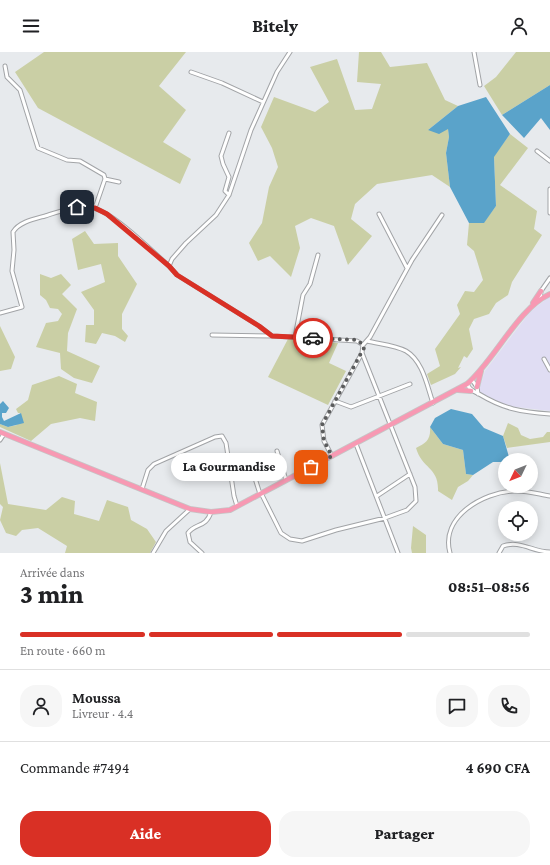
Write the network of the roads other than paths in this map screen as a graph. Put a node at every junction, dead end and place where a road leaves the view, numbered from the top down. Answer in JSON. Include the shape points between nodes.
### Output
{"nodes":[{"id":1,"x":290,"y":52,"type":"edge"},
{"id":2,"x":474,"y":52,"type":"edge"},
{"id":3,"x":5,"y":66,"type":"dead end"},
{"id":4,"x":191,"y":72,"type":"dead end"},
{"id":5,"x":480,"y":85,"type":"dead end"},
{"id":6,"x":263,"y":102,"type":"junction"},
{"id":7,"x":229,"y":133,"type":"dead end"},
{"id":8,"x":537,"y":151,"type":"dead end"},
{"id":9,"x":550,"y":160,"type":"edge"},
{"id":10,"x":105,"y":179,"type":"junction"},
{"id":11,"x":118,"y":182,"type":"dead end"},
{"id":12,"x":550,"y":189,"type":"edge"},
{"id":13,"x":229,"y":195,"type":"junction"},
{"id":14,"x":95,"y":208,"type":"junction"},
{"id":15,"x":550,"y":213,"type":"edge"},
{"id":16,"x":379,"y":214,"type":"dead end"},
{"id":17,"x":442,"y":215,"type":"dead end"},
{"id":18,"x":318,"y":255,"type":"dead end"},
{"id":19,"x":169,"y":266,"type":"junction"},
{"id":20,"x":407,"y":268,"type":"junction"},
{"id":21,"x":550,"y":278,"type":"edge"},
{"id":22,"x":542,"y":289,"type":"junction"},
{"id":23,"x":550,"y":293,"type":"edge"},
{"id":24,"x":542,"y":298,"type":"junction"},
{"id":25,"x":528,"y":309,"type":"junction"},
{"id":26,"x":0,"y":313,"type":"edge"},
{"id":27,"x":212,"y":335,"type":"dead end"},
{"id":28,"x":272,"y":336,"type":"junction"},
{"id":29,"x":295,"y":337,"type":"junction"},
{"id":30,"x":367,"y":341,"type":"junction"},
{"id":31,"x":363,"y":345,"type":"junction"},
{"id":32,"x":362,"y":353,"type":"junction"},
{"id":33,"x":544,"y":359,"type":"dead end"},
{"id":34,"x":482,"y":370,"type":"junction"},
{"id":35,"x":550,"y":370,"type":"edge"},
{"id":36,"x":472,"y":380,"type":"junction"},
{"id":37,"x":410,"y":384,"type":"dead end"},
{"id":38,"x":467,"y":384,"type":"junction"},
{"id":39,"x":477,"y":387,"type":"junction"},
{"id":40,"x":458,"y":390,"type":"junction"},
{"id":41,"x":471,"y":390,"type":"junction"},
{"id":42,"x":379,"y":394,"type":"junction"},
{"id":43,"x":478,"y":394,"type":"junction"},
{"id":44,"x":335,"y":400,"type":"junction"},
{"id":45,"x":433,"y":403,"type":"junction"},
{"id":46,"x":550,"y":414,"type":"edge"},
{"id":47,"x":391,"y":425,"type":"junction"},
{"id":48,"x":2,"y":433,"type":"edge"},
{"id":49,"x":0,"y":440,"type":"edge"},
{"id":50,"x":356,"y":444,"type":"junction"},
{"id":51,"x":276,"y":451,"type":"dead end"},
{"id":52,"x":248,"y":456,"type":"dead end"},
{"id":53,"x":332,"y":456,"type":"junction"},
{"id":54,"x":410,"y":474,"type":"junction"},
{"id":55,"x":286,"y":480,"type":"junction"},
{"id":56,"x":142,"y":489,"type":"junction"},
{"id":57,"x":261,"y":493,"type":"junction"},
{"id":58,"x":377,"y":496,"type":"junction"},
{"id":59,"x":550,"y":496,"type":"edge"},
{"id":60,"x":237,"y":506,"type":"junction"},
{"id":61,"x":190,"y":509,"type":"junction"},
{"id":62,"x":212,"y":512,"type":"junction"},
{"id":63,"x":385,"y":518,"type":"junction"},
{"id":64,"x":550,"y":552,"type":"edge"},
{"id":65,"x":153,"y":553,"type":"edge"},
{"id":66,"x":202,"y":553,"type":"edge"},
{"id":67,"x":398,"y":553,"type":"edge"},
{"id":68,"x":450,"y":553,"type":"edge"},
{"id":69,"x":499,"y":553,"type":"edge"}],
"edges":[{"from":1,"to":6,"type":"street"},
{"from":2,"to":5,"type":"street"},
{"from":3,"to":10,"type":"street","via":[[7,77],[20,90],[38,148],[67,160],[80,161],[104,175]]},
{"from":4,"to":6,"type":"street"},
{"from":6,"to":13,"type":"street"},
{"from":7,"to":13,"type":"street","via":[[221,156],[229,177],[225,191]]},
{"from":8,"to":9,"type":"street"},
{"from":10,"to":11,"type":"street"},
{"from":10,"to":14,"type":"street"},
{"from":12,"to":15,"type":"street"},
{"from":13,"to":19,"type":"street","via":[[216,215],[186,243]]},
{"from":14,"to":19,"type":"street","via":[[115,220]]},
{"from":14,"to":26,"type":"street","via":[[69,209],[33,219],[14,230],[12,266],[22,307]]},
{"from":16,"to":20,"type":"street"},
{"from":17,"to":20,"type":"street"},
{"from":18,"to":29,"type":"street","via":[[310,284],[303,295]]},
{"from":19,"to":28,"type":"street","via":[[177,275]]},
{"from":20,"to":30,"type":"street"},
{"from":21,"to":22,"type":"street"},
{"from":22,"to":23,"type":"highway"},
{"from":22,"to":24,"type":"street"},
{"from":22,"to":25,"type":"highway"},
{"from":23,"to":24,"type":"highway"},
{"from":24,"to":25,"type":"highway"},
{"from":25,"to":34,"type":"highway"},
{"from":27,"to":28,"type":"street"},
{"from":28,"to":29,"type":"street"},
{"from":29,"to":31,"type":"street","via":[[357,340]]},
{"from":30,"to":31,"type":"street"},
{"from":30,"to":45,"type":"street","via":[[411,355],[419,366]]},
{"from":31,"to":32,"type":"street"},
{"from":32,"to":42,"type":"street"},
{"from":32,"to":44,"type":"street"},
{"from":33,"to":35,"type":"street"},
{"from":34,"to":36,"type":"highway"},
{"from":34,"to":39,"type":"highway"},
{"from":36,"to":38,"type":"highway"},
{"from":36,"to":39,"type":"street"},
{"from":37,"to":42,"type":"street"},
{"from":38,"to":40,"type":"highway"},
{"from":38,"to":41,"type":"street"},
{"from":39,"to":43,"type":"street"},
{"from":40,"to":41,"type":"highway"},
{"from":40,"to":45,"type":"highway"},
{"from":41,"to":43,"type":"street"},
{"from":42,"to":44,"type":"street","via":[[351,407]]},
{"from":42,"to":47,"type":"street"},
{"from":43,"to":46,"type":"street","via":[[504,408]]},
{"from":44,"to":53,"type":"street","via":[[322,425],[324,441]]},
{"from":45,"to":47,"type":"highway"},
{"from":47,"to":50,"type":"highway"},
{"from":47,"to":54,"type":"street"},
{"from":48,"to":49,"type":"street"},
{"from":48,"to":56,"type":"highway"},
{"from":50,"to":53,"type":"highway"},
{"from":50,"to":58,"type":"street"},
{"from":51,"to":55,"type":"street"},
{"from":52,"to":57,"type":"street"},
{"from":53,"to":55,"type":"highway"},
{"from":54,"to":58,"type":"street"},
{"from":54,"to":63,"type":"street","via":[[415,487],[416,501],[407,510]]},
{"from":55,"to":57,"type":"highway"},
{"from":56,"to":60,"type":"street","via":[[148,470],[154,464],[222,436],[226,443]]},
{"from":56,"to":61,"type":"highway"},
{"from":57,"to":60,"type":"highway"},
{"from":57,"to":63,"type":"street","via":[[281,533],[302,542],[336,530]]},
{"from":58,"to":63,"type":"street"},
{"from":59,"to":68,"type":"street","via":[[516,491],[479,500],[464,512],[450,531]]},
{"from":60,"to":62,"type":"highway","via":[[230,510]]},
{"from":61,"to":62,"type":"highway"},
{"from":61,"to":65,"type":"street","via":[[166,531]]},
{"from":62,"to":66,"type":"street","via":[[206,522],[188,533],[190,542]]},
{"from":63,"to":67,"type":"street"},
{"from":64,"to":69,"type":"street","via":[[510,543],[503,546]]}]}
